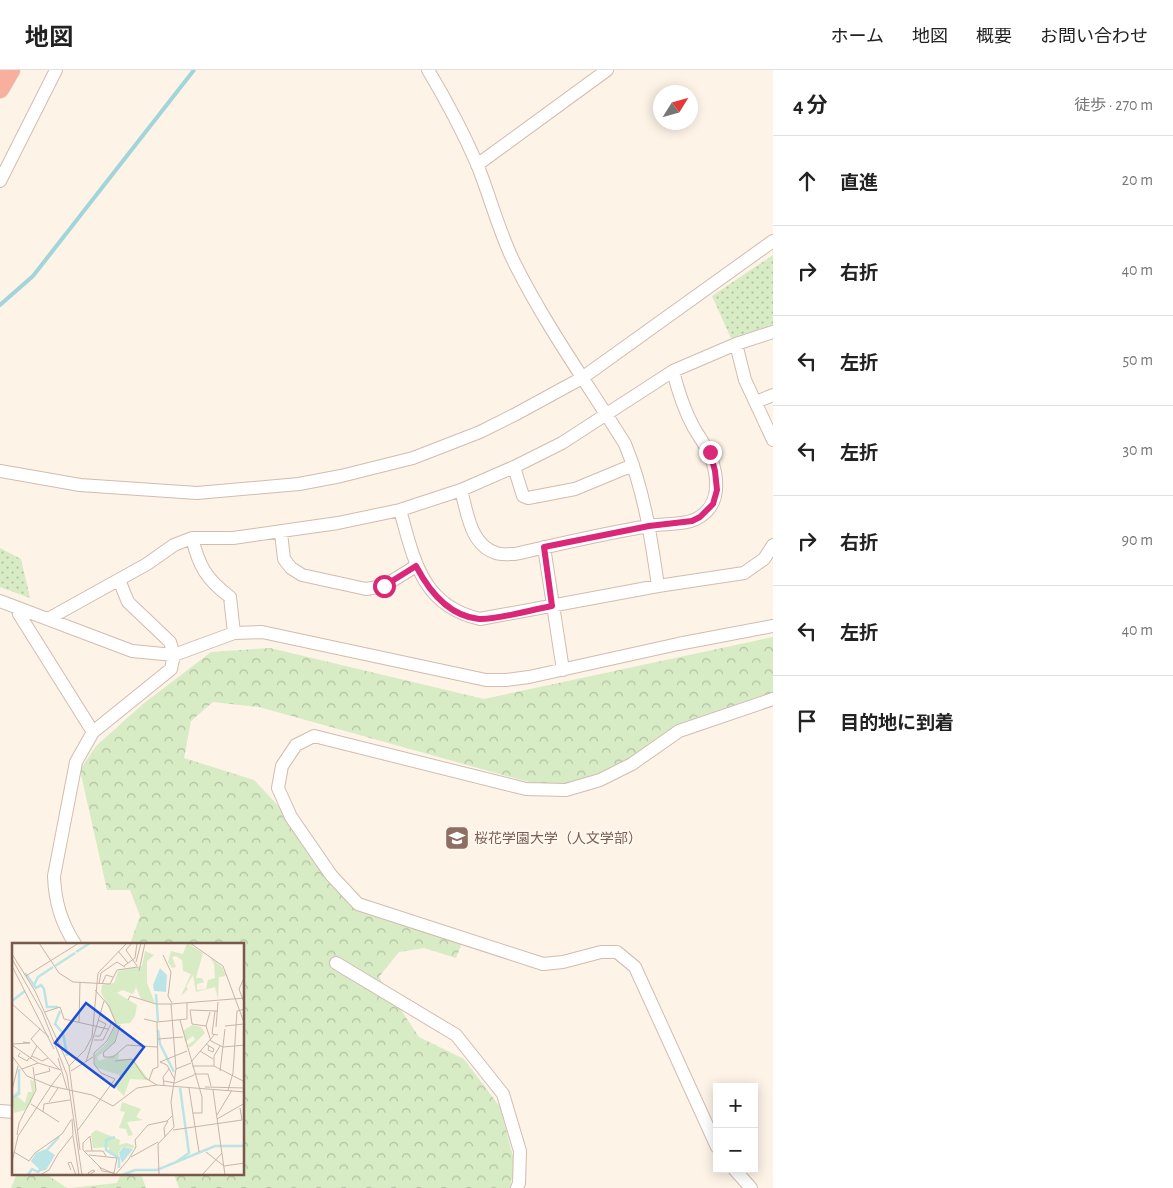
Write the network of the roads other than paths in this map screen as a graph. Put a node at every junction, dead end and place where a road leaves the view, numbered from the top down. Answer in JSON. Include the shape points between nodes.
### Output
{"nodes":[{"id":1,"x":11,"y":70,"type":"edge"},
{"id":2,"x":56,"y":70,"type":"edge"},
{"id":3,"x":428,"y":70,"type":"edge"},
{"id":4,"x":607,"y":70,"type":"edge"},
{"id":5,"x":0,"y":89,"type":"edge"},
{"id":6,"x":477,"y":165,"type":"junction"},
{"id":7,"x":0,"y":181,"type":"edge"},
{"id":8,"x":773,"y":241,"type":"edge"},
{"id":9,"x":773,"y":332,"type":"edge"},
{"id":10,"x":736,"y":344,"type":"junction"},
{"id":11,"x":672,"y":371,"type":"junction"},
{"id":12,"x":582,"y":378,"type":"junction"},
{"id":13,"x":773,"y":395,"type":"edge"},
{"id":14,"x":756,"y":402,"type":"junction"},
{"id":15,"x":606,"y":415,"type":"junction"},
{"id":16,"x":773,"y":440,"type":"edge"},
{"id":17,"x":634,"y":465,"type":"junction"},
{"id":18,"x":514,"y":467,"type":"junction"},
{"id":19,"x":0,"y":471,"type":"edge"},
{"id":20,"x":461,"y":490,"type":"junction"},
{"id":21,"x":400,"y":510,"type":"junction"},
{"id":22,"x":649,"y":526,"type":"junction"},
{"id":23,"x":282,"y":533,"type":"junction"},
{"id":24,"x":192,"y":538,"type":"junction"},
{"id":25,"x":773,"y":546,"type":"edge"},
{"id":26,"x":544,"y":547,"type":"junction"},
{"id":27,"x":416,"y":566,"type":"junction"},
{"id":28,"x":119,"y":580,"type":"junction"},
{"id":29,"x":658,"y":586,"type":"junction"},
{"id":30,"x":0,"y":601,"type":"edge"},
{"id":31,"x":552,"y":606,"type":"junction"},
{"id":32,"x":18,"y":608,"type":"junction"},
{"id":33,"x":48,"y":619,"type":"junction"},
{"id":34,"x":773,"y":626,"type":"edge"},
{"id":35,"x":234,"y":633,"type":"junction"},
{"id":36,"x":174,"y":655,"type":"junction"},
{"id":37,"x":563,"y":670,"type":"junction"},
{"id":38,"x":773,"y":699,"type":"edge"},
{"id":39,"x":93,"y":732,"type":"junction"},
{"id":40,"x":74,"y":943,"type":"edge"},
{"id":41,"x":336,"y":963,"type":"dead end"},
{"id":42,"x":713,"y":1138,"type":"edge"},
{"id":43,"x":738,"y":1173,"type":"edge"},
{"id":44,"x":517,"y":1188,"type":"edge"},
{"id":45,"x":751,"y":1188,"type":"edge"}],
"edges":[{"from":1,"to":5,"type":"highway"},
{"from":2,"to":7,"type":"street"},
{"from":3,"to":6,"type":"street"},
{"from":4,"to":6,"type":"street"},
{"from":6,"to":12,"type":"street","via":[[512,258],[544,319]]},
{"from":8,"to":12,"type":"street"},
{"from":9,"to":10,"type":"street"},
{"from":10,"to":11,"type":"street"},
{"from":10,"to":14,"type":"street","via":[[745,380]]},
{"from":11,"to":15,"type":"street"},
{"from":11,"to":22,"type":"street","via":[[681,402],[710,452],[717,490],[713,504],[700,517],[692,521]]},
{"from":12,"to":15,"type":"street"},
{"from":12,"to":19,"type":"street","via":[[502,421],[413,458],[299,484],[180,492],[80,485]]},
{"from":13,"to":14,"type":"street"},
{"from":14,"to":16,"type":"street"},
{"from":15,"to":17,"type":"street"},
{"from":15,"to":18,"type":"street","via":[[562,443]]},
{"from":17,"to":18,"type":"street","via":[[575,489],[528,498],[523,496]]},
{"from":17,"to":22,"type":"street"},
{"from":18,"to":20,"type":"street"},
{"from":20,"to":21,"type":"street"},
{"from":20,"to":26,"type":"street","via":[[473,532],[486,548],[496,554],[515,554]]},
{"from":21,"to":23,"type":"street"},
{"from":21,"to":27,"type":"street"},
{"from":22,"to":26,"type":"street"},
{"from":22,"to":29,"type":"street"},
{"from":23,"to":24,"type":"street"},
{"from":23,"to":27,"type":"street","via":[[284,559],[302,576],[366,589],[384,586]]},
{"from":24,"to":28,"type":"street","via":[[174,545]]},
{"from":24,"to":35,"type":"street","via":[[197,560],[216,586],[230,597]]},
{"from":25,"to":29,"type":"street","via":[[764,559],[744,572]]},
{"from":26,"to":31,"type":"street"},
{"from":27,"to":31,"type":"street","via":[[423,580],[442,602],[470,617],[494,618]]},
{"from":28,"to":33,"type":"street"},
{"from":28,"to":36,"type":"street","via":[[128,602],[170,642]]},
{"from":29,"to":31,"type":"street"},
{"from":30,"to":32,"type":"street"},
{"from":31,"to":37,"type":"street"},
{"from":32,"to":33,"type":"street"},
{"from":32,"to":39,"type":"street"},
{"from":33,"to":36,"type":"street","via":[[132,651]]},
{"from":34,"to":37,"type":"street"},
{"from":35,"to":36,"type":"street"},
{"from":35,"to":37,"type":"street","via":[[262,632],[486,680],[506,680]]},
{"from":36,"to":39,"type":"street","via":[[171,669]]},
{"from":38,"to":42,"type":"street","via":[[679,731],[632,764],[600,780],[566,790],[526,789],[314,736],[296,745],[282,766],[278,788],[291,817],[331,875],[358,904],[543,964],[601,952],[618,952],[635,967]]},
{"from":39,"to":40,"type":"street","via":[[76,762],[54,876],[58,908],[65,929]]},
{"from":41,"to":44,"type":"street","via":[[456,1035],[503,1094],[520,1151]]},
{"from":43,"to":45,"type":"street"}]}
